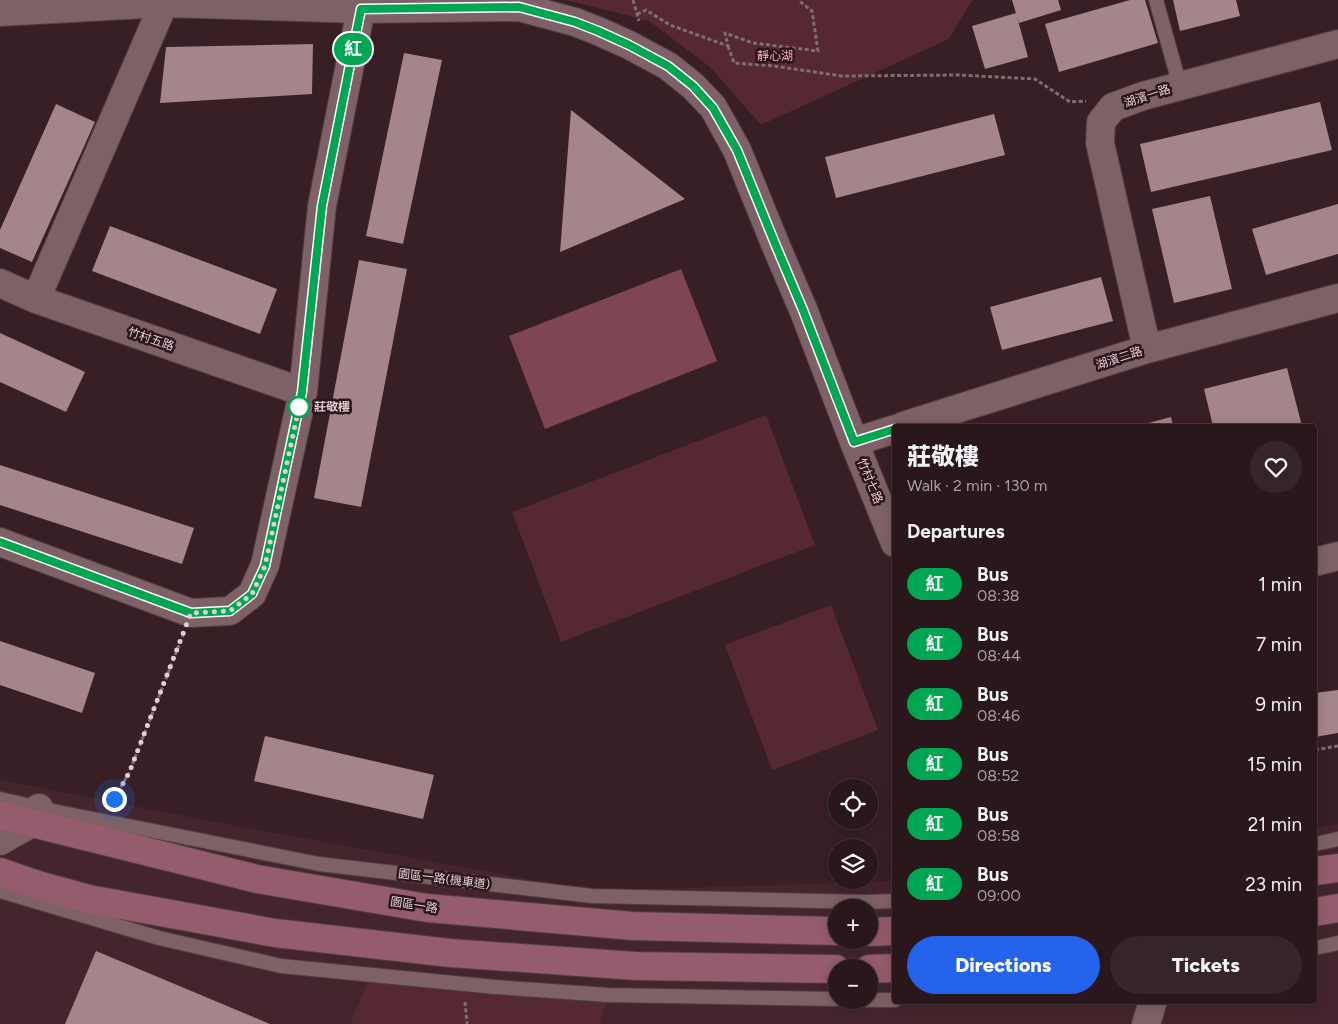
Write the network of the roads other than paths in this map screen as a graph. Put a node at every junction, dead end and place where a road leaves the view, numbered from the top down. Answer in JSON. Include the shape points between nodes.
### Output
{"nodes":[{"id":1,"x":1156,"y":0,"type":"edge"},
{"id":2,"x":164,"y":3,"type":"junction"},
{"id":3,"x":361,"y":9,"type":"junction"},
{"id":4,"x":0,"y":12,"type":"edge"},
{"id":5,"x":1338,"y":44,"type":"edge"},
{"id":6,"x":1180,"y":86,"type":"junction"},
{"id":7,"x":0,"y":283,"type":"edge"},
{"id":8,"x":1338,"y":298,"type":"edge"},
{"id":9,"x":36,"y":299,"type":"junction"},
{"id":10,"x":1147,"y":349,"type":"junction"},
{"id":11,"x":302,"y":392,"type":"junction"},
{"id":12,"x":909,"y":424,"type":"edge"},
{"id":13,"x":892,"y":430,"type":"edge"},
{"id":14,"x":854,"y":442,"type":"junction"},
{"id":15,"x":892,"y":536,"type":"edge"},
{"id":16,"x":0,"y":542,"type":"edge"},
{"id":17,"x":1338,"y":556,"type":"edge"},
{"id":18,"x":1317,"y":561,"type":"edge"},
{"id":19,"x":0,"y":799,"type":"edge"},
{"id":20,"x":0,"y":815,"type":"edge"},
{"id":21,"x":36,"y":815,"type":"junction"},
{"id":22,"x":1338,"y":839,"type":"edge"},
{"id":23,"x":0,"y":841,"type":"edge"},
{"id":24,"x":1317,"y":844,"type":"edge"},
{"id":25,"x":1338,"y":868,"type":"edge"},
{"id":26,"x":1317,"y":871,"type":"edge"},
{"id":27,"x":0,"y":872,"type":"edge"},
{"id":28,"x":0,"y":891,"type":"edge"},
{"id":29,"x":892,"y":901,"type":"edge"},
{"id":30,"x":1338,"y":908,"type":"edge"},
{"id":31,"x":1317,"y":912,"type":"edge"},
{"id":32,"x":828,"y":931,"type":"edge"},
{"id":33,"x":892,"y":931,"type":"edge"},
{"id":34,"x":878,"y":932,"type":"edge"},
{"id":35,"x":1338,"y":943,"type":"edge"},
{"id":36,"x":1317,"y":948,"type":"edge"},
{"id":37,"x":892,"y":968,"type":"edge"},
{"id":38,"x":828,"y":969,"type":"edge"},
{"id":39,"x":878,"y":969,"type":"edge"},
{"id":40,"x":828,"y":1000,"type":"edge"},
{"id":41,"x":878,"y":1000,"type":"edge"},
{"id":42,"x":892,"y":1000,"type":"edge"},
{"id":43,"x":1152,"y":1004,"type":"edge"},
{"id":44,"x":1146,"y":1024,"type":"edge"}],
"edges":[{"from":1,"to":6,"type":"lane"},
{"from":2,"to":3,"type":"street","name":"竹村七路"},
{"from":2,"to":4,"type":"street","name":"竹村七路"},
{"from":2,"to":9,"type":"street"},
{"from":3,"to":11,"type":"street","via":[[322,206]]},
{"from":3,"to":14,"type":"street","name":"竹村七路","via":[[519,7],[575,22],[629,45],[668,66],[693,86],[713,108],[737,150]]},
{"from":5,"to":6,"type":"street","name":"湖濱一路"},
{"from":6,"to":10,"type":"street","name":"湖濱一路","via":[[1113,107],[1101,122],[1100,143]]},
{"from":7,"to":9,"type":"street","name":"竹村五路"},
{"from":8,"to":10,"type":"street","name":"湖濱二路"},
{"from":9,"to":11,"type":"street","name":"竹村五路"},
{"from":10,"to":12,"type":"street","name":"湖濱二路"},
{"from":11,"to":16,"type":"street","via":[[265,566],[252,594],[230,611],[191,613]]},
{"from":13,"to":14,"type":"street"},
{"from":14,"to":15,"type":"street","name":"竹村七路"},
{"from":17,"to":18,"type":"street"},
{"from":19,"to":21,"type":"lane","name":"園區一路(機車道)"},
{"from":20,"to":21,"type":"street","name":"園區一路"},
{"from":21,"to":23,"type":"street"},
{"from":21,"to":29,"type":"lane","name":"園區一路(機車道)","via":[[319,864],[592,896]]},
{"from":21,"to":32,"type":"street","name":"園區一路","via":[[257,879],[427,908],[633,926]]},
{"from":22,"to":24,"type":"lane"},
{"from":25,"to":26,"type":"street"},
{"from":27,"to":38,"type":"street","via":[[89,899],[304,937],[450,953],[636,966]]},
{"from":28,"to":40,"type":"lane","via":[[159,938],[280,966],[608,995]]},
{"from":30,"to":31,"type":"street"},
{"from":33,"to":34,"type":"street"},
{"from":35,"to":36,"type":"lane"},
{"from":37,"to":39,"type":"street"},
{"from":41,"to":42,"type":"lane"},
{"from":43,"to":44,"type":"street"}]}
